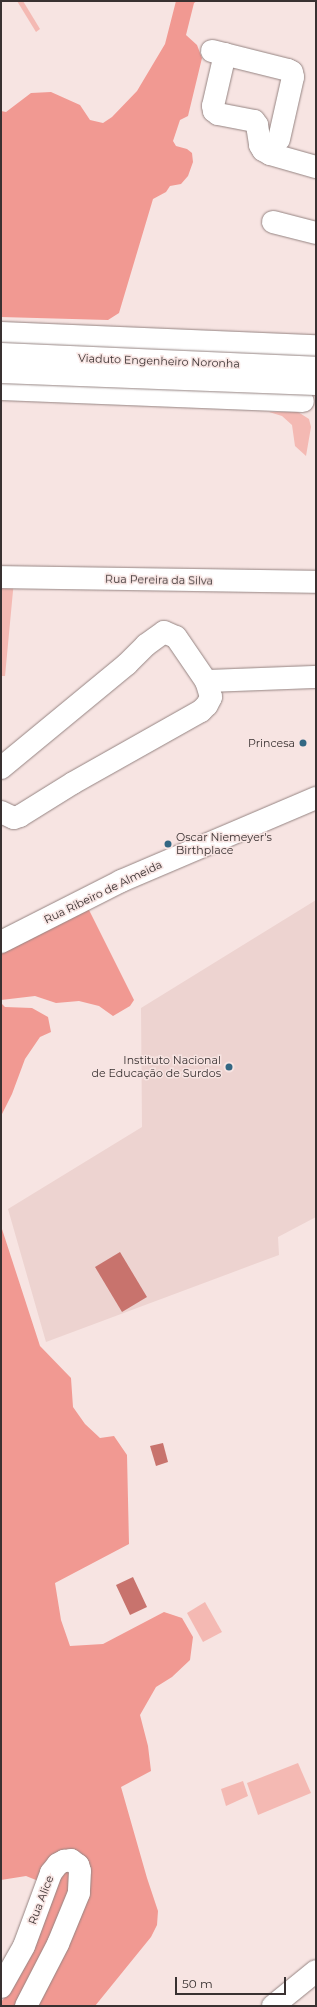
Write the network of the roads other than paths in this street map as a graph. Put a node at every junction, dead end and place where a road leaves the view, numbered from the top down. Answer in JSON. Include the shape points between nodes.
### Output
{"nodes":[{"id":1,"x":279,"y":139,"type":"dead end"},
{"id":2,"x":316,"y":167,"type":"edge"},
{"id":3,"x":273,"y":222,"type":"dead end"},
{"id":4,"x":316,"y":234,"type":"edge"},
{"id":5,"x":1,"y":333,"type":"edge"},
{"id":6,"x":316,"y":346,"type":"edge"},
{"id":7,"x":316,"y":352,"type":"edge"},
{"id":8,"x":1,"y":354,"type":"edge"},
{"id":9,"x":316,"y":368,"type":"edge"},
{"id":10,"x":1,"y":372,"type":"edge"},
{"id":11,"x":1,"y":389,"type":"edge"},
{"id":12,"x":312,"y":396,"type":"edge"},
{"id":13,"x":1,"y":577,"type":"edge"},
{"id":14,"x":316,"y":582,"type":"edge"},
{"id":15,"x":316,"y":677,"type":"edge"},
{"id":16,"x":206,"y":681,"type":"junction"},
{"id":17,"x":1,"y":768,"type":"edge"},
{"id":18,"x":316,"y":798,"type":"edge"},
{"id":19,"x":1,"y":812,"type":"edge"},
{"id":20,"x":1,"y":942,"type":"edge"},
{"id":21,"x":316,"y":1971,"type":"edge"},
{"id":22,"x":1,"y":1987,"type":"edge"},
{"id":23,"x":26,"y":2006,"type":"edge"},
{"id":24,"x":273,"y":2006,"type":"edge"}],
"edges":[{"from":1,"to":2,"type":"street","via":[[294,77],[292,72],[219,52],[214,111],[254,121],[260,145],[270,154]]},
{"from":3,"to":4,"type":"street"},
{"from":5,"to":6,"type":"street"},
{"from":7,"to":12,"type":"street"},
{"from":8,"to":9,"type":"street","name":"Viaduto Engenheiro Noronha","bridge":true},
{"from":10,"to":12,"type":"street","name":"Viaduto Engenheiro Noronha","bridge":true},
{"from":11,"to":12,"type":"street"},
{"from":13,"to":14,"type":"street","name":"Rua Pereira da Silva"},
{"from":15,"to":16,"type":"street"},
{"from":16,"to":17,"type":"street","via":[[176,637],[164,632]]},
{"from":16,"to":19,"type":"street","via":[[211,697],[201,711],[20,816],[14,818]]},
{"from":18,"to":20,"type":"street","name":"Rua Ribeiro de Almeida","via":[[121,881]]},
{"from":21,"to":24,"type":"street"},
{"from":22,"to":23,"type":"street","name":"Rua Alice","via":[[24,1946],[50,1874],[58,1864],[71,1860],[78,1865],[80,1871],[79,1893],[58,1944]]}]}
